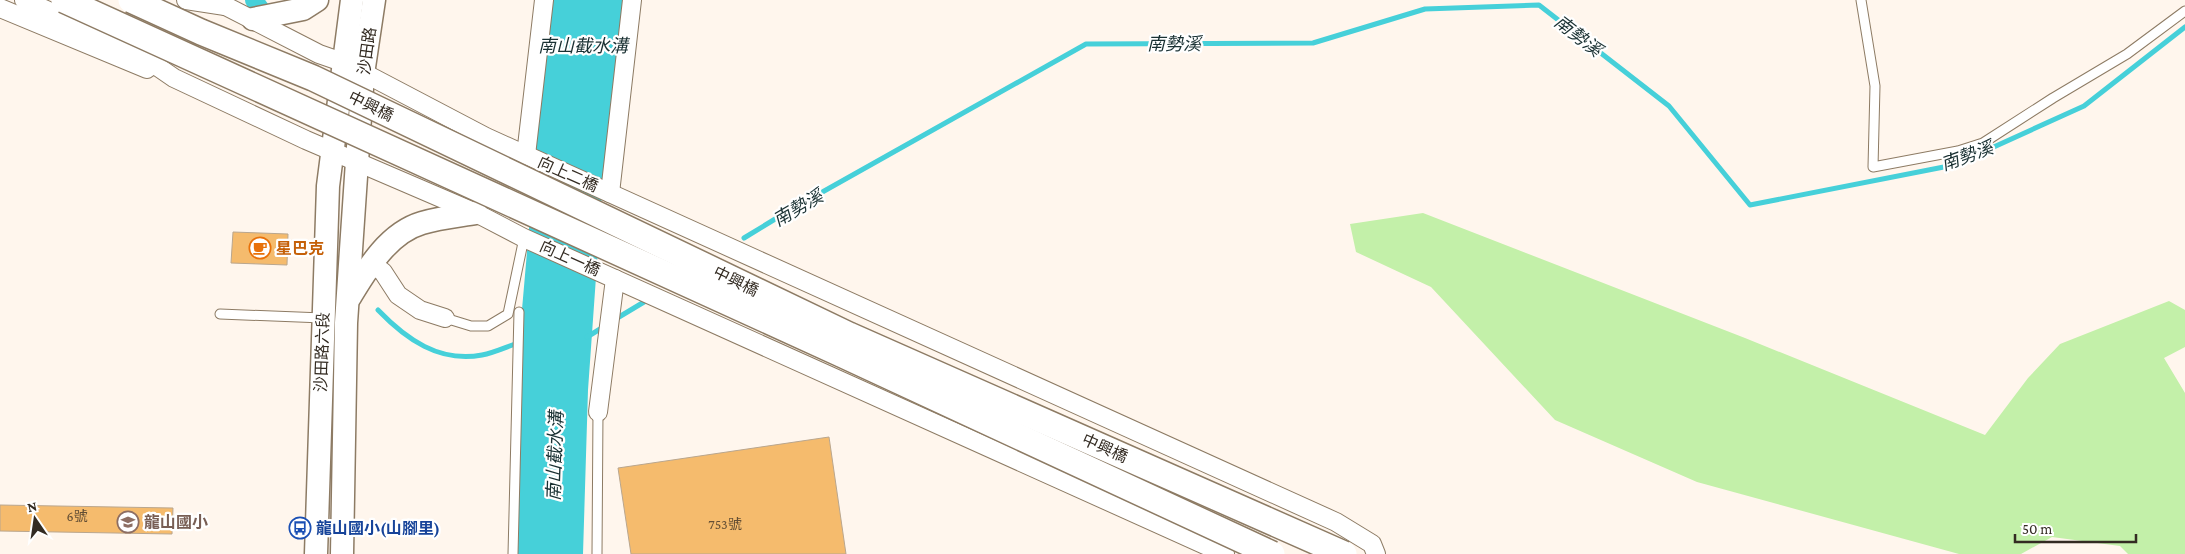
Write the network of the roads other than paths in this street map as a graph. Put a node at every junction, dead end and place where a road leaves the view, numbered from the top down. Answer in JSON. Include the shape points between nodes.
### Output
{"nodes":[{"id":1,"x":24,"y":0,"type":"edge"},
{"id":2,"x":64,"y":0,"type":"edge"},
{"id":3,"x":131,"y":0,"type":"edge"},
{"id":4,"x":186,"y":0,"type":"edge"},
{"id":5,"x":317,"y":0,"type":"edge"},
{"id":6,"x":352,"y":0,"type":"edge"},
{"id":7,"x":374,"y":0,"type":"edge"},
{"id":8,"x":544,"y":0,"type":"edge"},
{"id":9,"x":632,"y":0,"type":"edge"},
{"id":10,"x":1861,"y":0,"type":"edge"},
{"id":11,"x":221,"y":3,"type":"edge"},
{"id":12,"x":0,"y":8,"type":"edge"},
{"id":13,"x":2185,"y":11,"type":"edge"},
{"id":14,"x":252,"y":19,"type":"junction"},
{"id":15,"x":354,"y":68,"type":"junction"},
{"id":16,"x":206,"y":94,"type":"junction"},
{"id":17,"x":333,"y":151,"type":"junction"},
{"id":18,"x":526,"y":155,"type":"junction"},
{"id":19,"x":357,"y":161,"type":"junction"},
{"id":20,"x":610,"y":193,"type":"junction"},
{"id":21,"x":476,"y":213,"type":"junction"},
{"id":22,"x":524,"y":238,"type":"junction"},
{"id":23,"x":371,"y":262,"type":"junction"},
{"id":24,"x":615,"y":280,"type":"junction"},
{"id":25,"x":348,"y":300,"type":"junction"},
{"id":26,"x":519,"y":312,"type":"dead end"},
{"id":27,"x":220,"y":314,"type":"dead end"},
{"id":28,"x":324,"y":318,"type":"junction"},
{"id":29,"x":445,"y":318,"type":"joint"},
{"id":30,"x":598,"y":412,"type":"joint"},
{"id":31,"x":316,"y":554,"type":"edge"},
{"id":32,"x":342,"y":554,"type":"edge"},
{"id":33,"x":514,"y":554,"type":"edge"},
{"id":34,"x":597,"y":554,"type":"edge"},
{"id":35,"x":1225,"y":554,"type":"edge"},
{"id":36,"x":1272,"y":554,"type":"edge"},
{"id":37,"x":1344,"y":554,"type":"edge"},
{"id":38,"x":1376,"y":554,"type":"edge"}],
"edges":[{"from":1,"to":16,"type":"street","via":[[128,47],[174,78]]},
{"from":2,"to":36,"type":"main road","name":"中興橋","bridge":true},
{"from":3,"to":37,"type":"main road","name":"中興橋","bridge":true,"via":[[313,78],[849,335]]},
{"from":4,"to":11,"type":"street"},
{"from":5,"to":14,"type":"street","via":[[303,9]]},
{"from":6,"to":15,"type":"street","name":"沙田路"},
{"from":7,"to":15,"type":"street","name":"沙田路"},
{"from":8,"to":18,"type":"street"},
{"from":9,"to":20,"type":"street"},
{"from":10,"to":13,"type":"lane","via":[[1875,86],[1872,167],[1958,152],[1983,143],[2127,54]]},
{"from":11,"to":14,"type":"street","name":"向上二橋"},
{"from":12,"to":16,"type":"street"},
{"from":14,"to":15,"type":"street","name":"向上二橋","via":[[319,54]]},
{"from":15,"to":17,"type":"street","name":"沙田路"},
{"from":15,"to":18,"type":"street","name":"向上二橋"},
{"from":15,"to":19,"type":"street","name":"沙田路"},
{"from":16,"to":17,"type":"street"},
{"from":17,"to":19,"type":"street"},
{"from":17,"to":28,"type":"street","name":"沙田路六段","via":[[328,186]]},
{"from":18,"to":20,"type":"street","name":"向上二橋"},
{"from":19,"to":21,"type":"street"},
{"from":19,"to":25,"type":"street","name":"沙田路六段"},
{"from":20,"to":38,"type":"street","name":"向上二橋","via":[[1336,522],[1372,544]]},
{"from":21,"to":22,"type":"street"},
{"from":21,"to":23,"type":"street","via":[[421,223],[403,232]]},
{"from":22,"to":24,"type":"street","name":"向上一橋"},
{"from":22,"to":29,"type":"lane","via":[[508,314],[488,326],[471,326]]},
{"from":23,"to":25,"type":"street"},
{"from":23,"to":29,"type":"street","via":[[383,272],[398,294],[420,310]]},
{"from":24,"to":30,"type":"street"},
{"from":24,"to":35,"type":"street","name":"向上一橋"},
{"from":25,"to":32,"type":"street","name":"沙田路六段"},
{"from":26,"to":33,"type":"lane"},
{"from":27,"to":28,"type":"lane"},
{"from":28,"to":31,"type":"street","name":"沙田路六段"},
{"from":30,"to":34,"type":"lane"}]}
